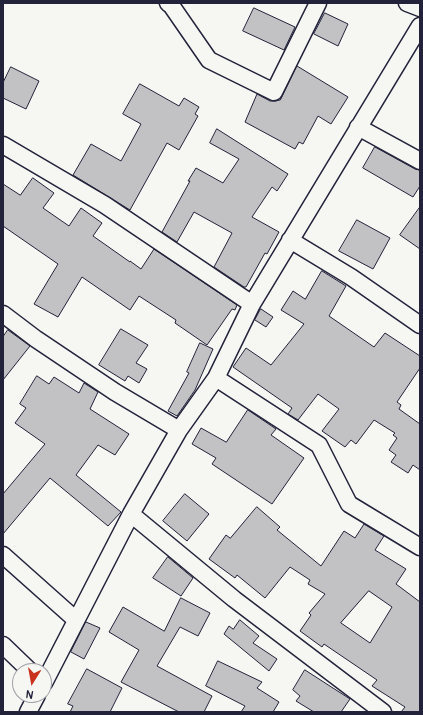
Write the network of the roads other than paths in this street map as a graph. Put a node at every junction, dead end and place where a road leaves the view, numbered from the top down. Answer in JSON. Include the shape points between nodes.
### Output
{"nodes":[{"id":1,"x":168,"y":3,"type":"edge"},
{"id":2,"x":318,"y":3,"type":"edge"},
{"id":3,"x":407,"y":3,"type":"edge"},
{"id":4,"x":420,"y":8,"type":"edge"},
{"id":5,"x":420,"y":26,"type":"edge"},
{"id":6,"x":358,"y":127,"type":"junction"},
{"id":7,"x":3,"y":146,"type":"edge"},
{"id":8,"x":420,"y":161,"type":"edge"},
{"id":9,"x":290,"y":240,"type":"junction"},
{"id":10,"x":252,"y":304,"type":"junction"},
{"id":11,"x":3,"y":314,"type":"edge"},
{"id":12,"x":420,"y":325,"type":"edge"},
{"id":13,"x":216,"y":378,"type":"junction"},
{"id":14,"x":179,"y":430,"type":"junction"},
{"id":15,"x":131,"y":514,"type":"junction"},
{"id":16,"x":420,"y":547,"type":"edge"},
{"id":17,"x":3,"y":555,"type":"edge"},
{"id":18,"x":76,"y":620,"type":"junction"},
{"id":19,"x":3,"y":645,"type":"edge"},
{"id":20,"x":22,"y":663,"type":"edge"},
{"id":21,"x":52,"y":667,"type":"edge"},
{"id":22,"x":33,"y":703,"type":"edge"},
{"id":23,"x":28,"y":712,"type":"edge"},
{"id":24,"x":383,"y":712,"type":"edge"}],
"edges":[{"from":1,"to":2,"type":"street","via":[[172,5],[209,60],[274,92]]},
{"from":3,"to":4,"type":"street"},
{"from":5,"to":6,"type":"street"},
{"from":6,"to":8,"type":"street"},
{"from":6,"to":9,"type":"street"},
{"from":7,"to":10,"type":"street","via":[[105,205]]},
{"from":9,"to":10,"type":"street"},
{"from":9,"to":12,"type":"street","via":[[351,277]]},
{"from":10,"to":13,"type":"street"},
{"from":11,"to":14,"type":"street","via":[[109,388]]},
{"from":13,"to":14,"type":"street"},
{"from":13,"to":16,"type":"street","via":[[319,445],[349,504]]},
{"from":14,"to":15,"type":"street"},
{"from":15,"to":18,"type":"street"},
{"from":15,"to":24,"type":"street","via":[[234,599]]},
{"from":17,"to":18,"type":"street"},
{"from":18,"to":21,"type":"street"},
{"from":19,"to":20,"type":"street"},
{"from":22,"to":23,"type":"street"}]}
